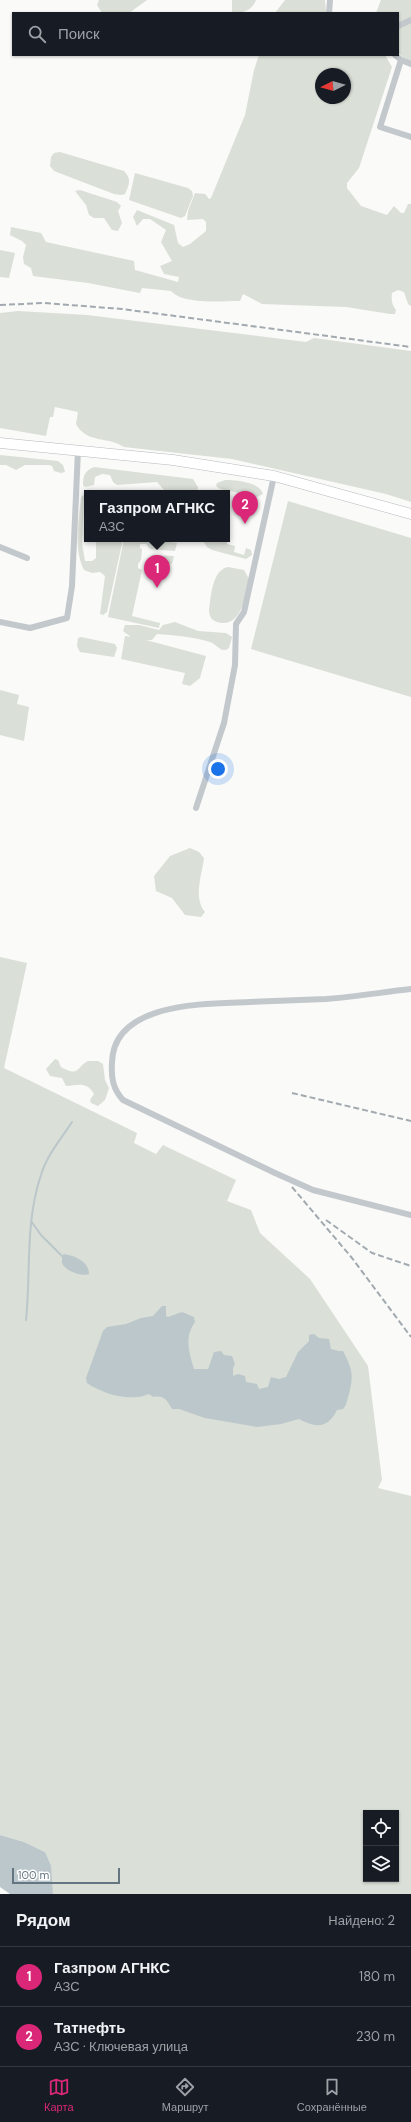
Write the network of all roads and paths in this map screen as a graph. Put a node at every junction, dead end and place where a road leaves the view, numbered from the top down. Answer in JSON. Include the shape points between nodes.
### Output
{"nodes":[{"id":1,"x":330,"y":0,"type":"edge"},
{"id":2,"x":330,"y":12,"type":"edge"},
{"id":3,"x":411,"y":20,"type":"edge"},
{"id":4,"x":399,"y":26,"type":"edge"},
{"id":5,"x":396,"y":56,"type":"edge"},
{"id":6,"x":401,"y":60,"type":"junction"},
{"id":7,"x":411,"y":64,"type":"edge"},
{"id":8,"x":411,"y":137,"type":"edge"},
{"id":9,"x":0,"y":444,"type":"edge"},
{"id":10,"x":78,"y":450,"type":"junction"},
{"id":11,"x":274,"y":476,"type":"junction"},
{"id":12,"x":411,"y":514,"type":"edge"},
{"id":13,"x":0,"y":547,"type":"edge"},
{"id":14,"x":27,"y":558,"type":"dead end"},
{"id":15,"x":0,"y":622,"type":"edge"},
{"id":16,"x":196,"y":808,"type":"dead end"},
{"id":17,"x":411,"y":989,"type":"edge"},
{"id":18,"x":411,"y":1216,"type":"edge"}],
"edges":[{"from":1,"to":2,"type":"street"},
{"from":3,"to":4,"type":"street"},
{"from":5,"to":6,"type":"street"},
{"from":6,"to":7,"type":"street"},
{"from":6,"to":8,"type":"street","via":[[380,127]]},
{"from":9,"to":10,"type":"main road"},
{"from":10,"to":11,"type":"main road","via":[[173,460]]},
{"from":10,"to":15,"type":"street","via":[[72,586],[67,618],[30,628]]},
{"from":11,"to":12,"type":"main road"},
{"from":11,"to":16,"type":"street","via":[[244,612],[236,624],[236,665],[228,704]]},
{"from":13,"to":14,"type":"street"},
{"from":17,"to":18,"type":"street","via":[[335,998],[195,1004],[163,1010],[131,1025],[124,1033],[114,1052],[111,1072],[117,1094],[123,1100],[275,1173],[313,1190]]}]}
